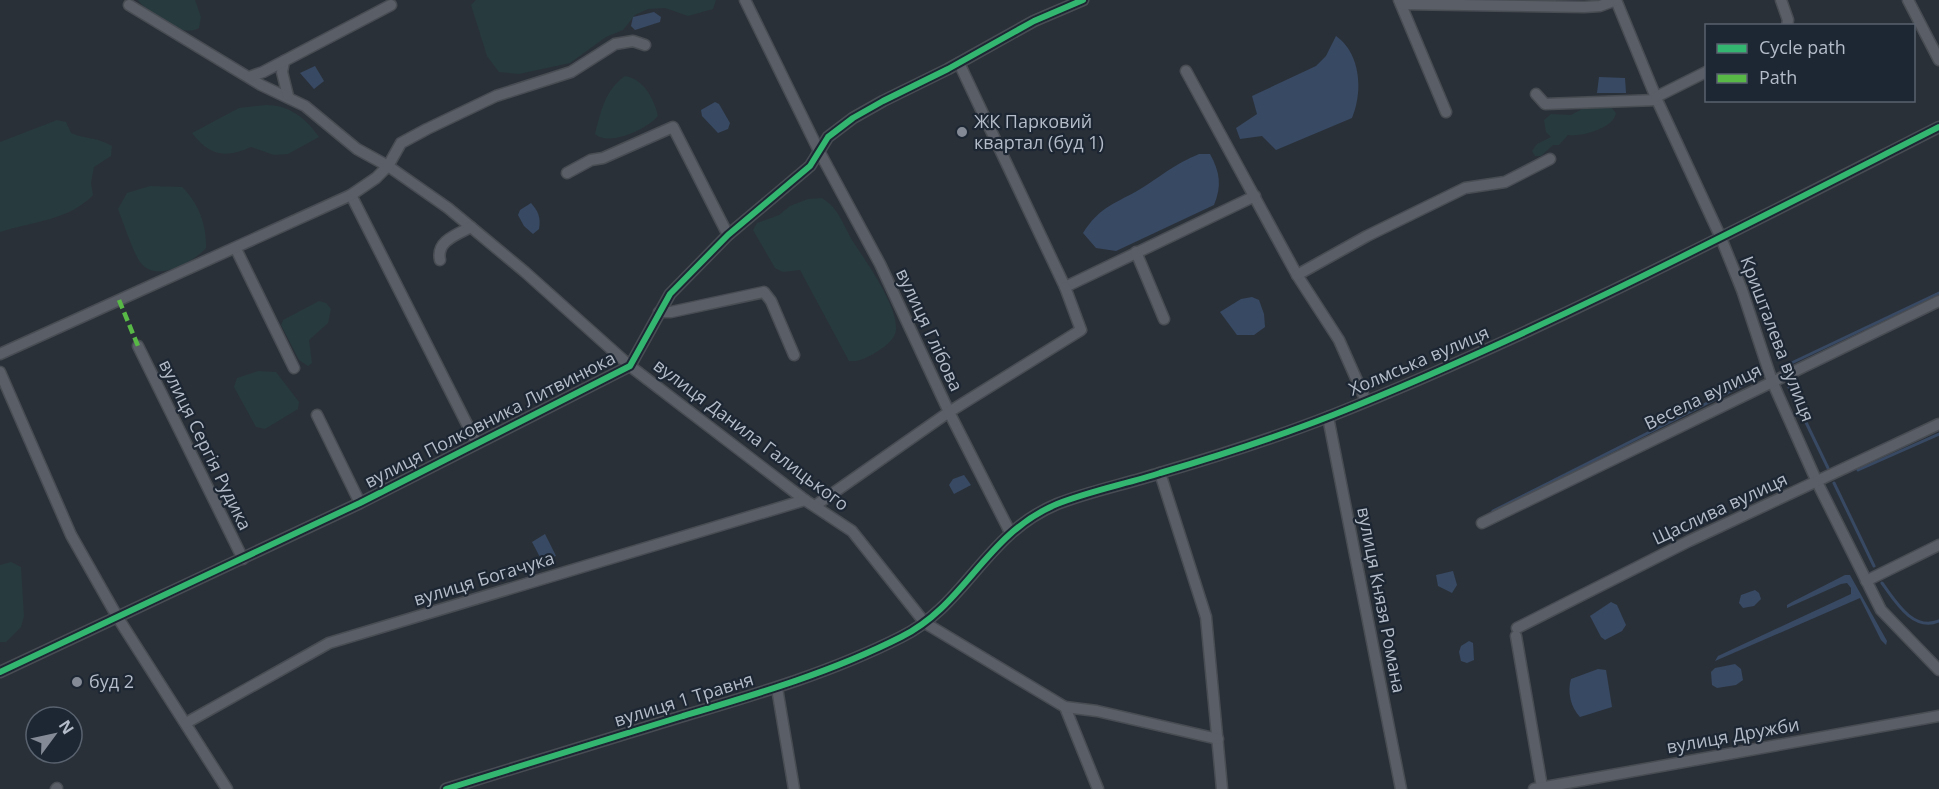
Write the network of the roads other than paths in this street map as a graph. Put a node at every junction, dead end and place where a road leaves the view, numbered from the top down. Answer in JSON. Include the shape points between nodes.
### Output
{"nodes":[{"id":1,"x":745,"y":0,"type":"edge"},
{"id":2,"x":1083,"y":0,"type":"edge"},
{"id":3,"x":1616,"y":0,"type":"edge"},
{"id":4,"x":1781,"y":0,"type":"edge"},
{"id":5,"x":1908,"y":0,"type":"edge"},
{"id":6,"x":1400,"y":2,"type":"edge"},
{"id":7,"x":129,"y":5,"type":"dead end"},
{"id":8,"x":391,"y":5,"type":"dead end"},
{"id":9,"x":1787,"y":24,"type":"edge"},
{"id":10,"x":645,"y":45,"type":"dead end"},
{"id":11,"x":1939,"y":60,"type":"edge"},
{"id":12,"x":284,"y":61,"type":"junction"},
{"id":13,"x":959,"y":63,"type":"junction"},
{"id":14,"x":1186,"y":71,"type":"dead end"},
{"id":15,"x":1705,"y":73,"type":"edge"},
{"id":16,"x":249,"y":77,"type":"junction"},
{"id":17,"x":1536,"y":94,"type":"dead end"},
{"id":18,"x":288,"y":96,"type":"junction"},
{"id":19,"x":1656,"y":99,"type":"junction"},
{"id":20,"x":1446,"y":111,"type":"dead end"},
{"id":21,"x":1939,"y":127,"type":"edge"},
{"id":22,"x":819,"y":151,"type":"junction"},
{"id":23,"x":1550,"y":159,"type":"dead end"},
{"id":24,"x":388,"y":166,"type":"junction"},
{"id":25,"x":567,"y":173,"type":"dead end"},
{"id":26,"x":351,"y":195,"type":"junction"},
{"id":27,"x":1255,"y":196,"type":"junction"},
{"id":28,"x":471,"y":227,"type":"junction"},
{"id":29,"x":728,"y":235,"type":"junction"},
{"id":30,"x":1721,"y":238,"type":"junction"},
{"id":31,"x":236,"y":249,"type":"junction"},
{"id":32,"x":1136,"y":252,"type":"junction"},
{"id":33,"x":440,"y":260,"type":"dead end"},
{"id":34,"x":1297,"y":275,"type":"junction"},
{"id":35,"x":1065,"y":287,"type":"junction"},
{"id":36,"x":1939,"y":302,"type":"edge"},
{"id":37,"x":659,"y":312,"type":"junction"},
{"id":38,"x":1164,"y":319,"type":"dead end"},
{"id":39,"x":138,"y":346,"type":"dead end"},
{"id":40,"x":0,"y":354,"type":"edge"},
{"id":41,"x":794,"y":355,"type":"dead end"},
{"id":42,"x":630,"y":366,"type":"junction"},
{"id":43,"x":294,"y":368,"type":"dead end"},
{"id":44,"x":0,"y":372,"type":"edge"},
{"id":45,"x":1772,"y":381,"type":"junction"},
{"id":46,"x":1366,"y":401,"type":"junction"},
{"id":47,"x":949,"y":412,"type":"junction"},
{"id":48,"x":317,"y":415,"type":"dead end"},
{"id":49,"x":1328,"y":417,"type":"junction"},
{"id":50,"x":1939,"y":424,"type":"edge"},
{"id":51,"x":476,"y":442,"type":"junction"},
{"id":52,"x":1160,"y":473,"type":"junction"},
{"id":53,"x":1817,"y":482,"type":"junction"},
{"id":54,"x":805,"y":500,"type":"junction"},
{"id":55,"x":360,"y":502,"type":"junction"},
{"id":56,"x":816,"y":505,"type":"junction"},
{"id":57,"x":1482,"y":523,"type":"dead end"},
{"id":58,"x":1010,"y":532,"type":"junction"},
{"id":59,"x":1939,"y":545,"type":"edge"},
{"id":60,"x":243,"y":559,"type":"junction"},
{"id":61,"x":1866,"y":581,"type":"junction"},
{"id":62,"x":118,"y":618,"type":"junction"},
{"id":63,"x":925,"y":623,"type":"junction"},
{"id":64,"x":1939,"y":670,"type":"edge"},
{"id":65,"x":0,"y":672,"type":"edge"},
{"id":66,"x":777,"y":688,"type":"junction"},
{"id":67,"x":1065,"y":707,"type":"junction"},
{"id":68,"x":1939,"y":716,"type":"edge"},
{"id":69,"x":186,"y":723,"type":"junction"},
{"id":70,"x":1218,"y":739,"type":"junction"},
{"id":71,"x":1538,"y":788,"type":"edge"},
{"id":72,"x":227,"y":789,"type":"edge"},
{"id":73,"x":446,"y":789,"type":"edge"},
{"id":74,"x":794,"y":789,"type":"edge"},
{"id":75,"x":1098,"y":789,"type":"edge"},
{"id":76,"x":1222,"y":789,"type":"edge"},
{"id":77,"x":1401,"y":789,"type":"edge"}],
"edges":[{"from":1,"to":22,"type":"street","name":"вулиця Глібова"},
{"from":2,"to":13,"type":"street","name":"вулиця Полковника Литвинюка","via":[[1034,21]]},
{"from":3,"to":6,"type":"street","via":[[1584,7]]},
{"from":3,"to":19,"type":"street","name":"Кришталева вулиця"},
{"from":4,"to":9,"type":"street"},
{"from":5,"to":11,"type":"street"},
{"from":6,"to":20,"type":"street"},
{"from":7,"to":16,"type":"street","name":"вулиця Данила Галицького"},
{"from":8,"to":12,"type":"street"},
{"from":10,"to":24,"type":"street","via":[[633,41],[615,44],[571,72],[496,96],[401,143]]},
{"from":12,"to":16,"type":"street"},
{"from":12,"to":18,"type":"street","via":[[282,72]]},
{"from":13,"to":22,"type":"street","name":"вулиця Полковника Литвинюка","via":[[853,118],[828,137]]},
{"from":13,"to":35,"type":"street"},
{"from":14,"to":27,"type":"street"},
{"from":15,"to":19,"type":"street"},
{"from":16,"to":18,"type":"street","name":"вулиця Данила Галицького"},
{"from":17,"to":19,"type":"street","via":[[1545,104]]},
{"from":18,"to":24,"type":"street","name":"вулиця Данила Галицького","via":[[357,149]]},
{"from":19,"to":30,"type":"street","name":"Кришталева вулиця"},
{"from":21,"to":30,"type":"street","name":"Холмська вулиця"},
{"from":22,"to":29,"type":"street","name":"вулиця Полковника Литвинюка","via":[[810,166]]},
{"from":22,"to":47,"type":"street","name":"вулиця Глібова","via":[[880,264]]},
{"from":23,"to":34,"type":"street","via":[[1505,182],[1457,192]]},
{"from":24,"to":26,"type":"street"},
{"from":24,"to":28,"type":"street","name":"вулиця Данила Галицького"},
{"from":25,"to":29,"type":"street","via":[[673,128]]},
{"from":26,"to":31,"type":"street"},
{"from":26,"to":51,"type":"street"},
{"from":27,"to":32,"type":"street"},
{"from":27,"to":34,"type":"street"},
{"from":28,"to":33,"type":"street","via":[[442,244],[438,251]]},
{"from":28,"to":42,"type":"street","name":"вулиця Данила Галицького"},
{"from":29,"to":37,"type":"street","name":"вулиця Полковника Литвинюка","via":[[670,294]]},
{"from":30,"to":45,"type":"street","name":"Кришталева вулиця"},
{"from":30,"to":46,"type":"street","name":"Холмська вулиця","via":[[1546,323]]},
{"from":31,"to":40,"type":"street"},
{"from":31,"to":43,"type":"street"},
{"from":32,"to":35,"type":"street"},
{"from":32,"to":38,"type":"street"},
{"from":34,"to":46,"type":"street","via":[[1339,340]]},
{"from":35,"to":47,"type":"street","via":[[1081,330]]},
{"from":36,"to":45,"type":"street","name":"Весела вулиця"},
{"from":37,"to":41,"type":"street","via":[[764,292]]},
{"from":37,"to":42,"type":"street","name":"вулиця Полковника Литвинюка"},
{"from":39,"to":60,"type":"street","name":"вулиця Сергія Рудика"},
{"from":42,"to":51,"type":"street","name":"вулиця Полковника Литвинюка"},
{"from":42,"to":54,"type":"street","name":"вулиця Данила Галицького"},
{"from":44,"to":62,"type":"street","via":[[71,535]]},
{"from":45,"to":53,"type":"street","name":"Кришталева вулиця"},
{"from":45,"to":57,"type":"street","name":"Весела вулиця"},
{"from":46,"to":49,"type":"street","name":"Холмська вулиця"},
{"from":47,"to":56,"type":"street","name":"вулиця Глібова"},
{"from":47,"to":58,"type":"street"},
{"from":48,"to":55,"type":"street"},
{"from":49,"to":52,"type":"street","name":"Холмська вулиця"},
{"from":49,"to":77,"type":"street","name":"вулиця Князя Романа"},
{"from":50,"to":53,"type":"street","name":"Щаслива вулиця"},
{"from":51,"to":55,"type":"street","name":"вулиця Полковника Литвинюка"},
{"from":52,"to":58,"type":"street","name":"Холмська вулиця","via":[[1054,506]]},
{"from":52,"to":70,"type":"street","via":[[1206,617]]},
{"from":53,"to":61,"type":"street","name":"Кришталева вулиця"},
{"from":53,"to":71,"type":"street","name":"Щаслива вулиця","via":[[1689,541],[1517,632]]},
{"from":54,"to":56,"type":"street","name":"вулиця Данила Галицького"},
{"from":54,"to":69,"type":"street","name":"вулиця Богачука","via":[[329,643]]},
{"from":55,"to":60,"type":"street","name":"вулиця Полковника Литвинюка"},
{"from":56,"to":63,"type":"street","name":"вулиця Данила Галицького","via":[[852,531]]},
{"from":58,"to":63,"type":"street","name":"Холмська вулиця"},
{"from":59,"to":61,"type":"street"},
{"from":60,"to":62,"type":"street","name":"вулиця Полковника Литвинюка"},
{"from":61,"to":64,"type":"street","name":"Кришталева вулиця","via":[[1892,624]]},
{"from":62,"to":65,"type":"street","name":"вулиця Полковника Литвинюка"},
{"from":62,"to":69,"type":"street"},
{"from":63,"to":66,"type":"street","name":"вулиця 1 Травня","via":[[854,658]]},
{"from":63,"to":67,"type":"street","name":"вулиця Данила Галицького"},
{"from":66,"to":73,"type":"street","name":"вулиця 1 Травня"},
{"from":66,"to":74,"type":"street"},
{"from":67,"to":70,"type":"street"},
{"from":67,"to":75,"type":"street"},
{"from":68,"to":71,"type":"street","name":"вулиця Дружби"},
{"from":69,"to":72,"type":"street"},
{"from":70,"to":76,"type":"street"}]}
